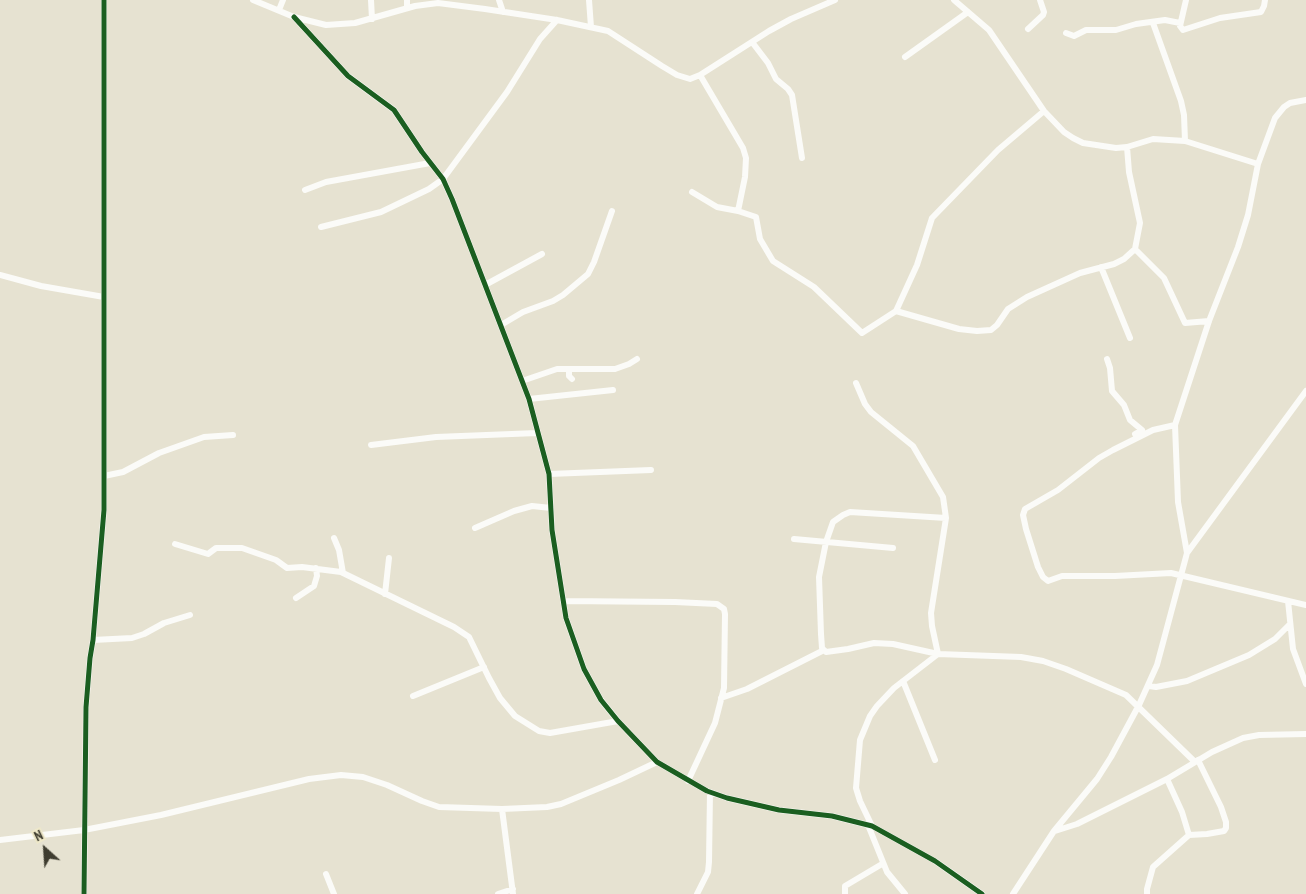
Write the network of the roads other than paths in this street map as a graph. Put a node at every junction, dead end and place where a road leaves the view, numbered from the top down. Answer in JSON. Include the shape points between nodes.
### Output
{"nodes":[{"id":1,"x":104,"y":0,"type":"edge"},
{"id":2,"x":253,"y":0,"type":"edge"},
{"id":3,"x":283,"y":0,"type":"edge"},
{"id":4,"x":370,"y":0,"type":"edge"},
{"id":5,"x":407,"y":0,"type":"edge"},
{"id":6,"x":500,"y":0,"type":"edge"},
{"id":7,"x":589,"y":0,"type":"edge"},
{"id":8,"x":834,"y":0,"type":"edge"},
{"id":9,"x":954,"y":0,"type":"edge"},
{"id":10,"x":1040,"y":0,"type":"edge"},
{"id":11,"x":1186,"y":0,"type":"edge"},
{"id":12,"x":1264,"y":0,"type":"edge"},
{"id":13,"x":406,"y":8,"type":"junction"},
{"id":14,"x":279,"y":10,"type":"junction"},
{"id":15,"x":503,"y":12,"type":"junction"},
{"id":16,"x":968,"y":12,"type":"junction"},
{"id":17,"x":294,"y":17,"type":"junction"},
{"id":18,"x":372,"y":19,"type":"junction"},
{"id":19,"x":557,"y":20,"type":"junction"},
{"id":20,"x":1153,"y":23,"type":"junction"},
{"id":21,"x":1180,"y":23,"type":"junction"},
{"id":22,"x":591,"y":27,"type":"junction"},
{"id":23,"x":1028,"y":29,"type":"dead end"},
{"id":24,"x":1066,"y":33,"type":"dead end"},
{"id":25,"x":752,"y":42,"type":"junction"},
{"id":26,"x":904,"y":57,"type":"dead end"},
{"id":27,"x":700,"y":75,"type":"junction"},
{"id":28,"x":1306,"y":100,"type":"edge"},
{"id":29,"x":1044,"y":111,"type":"junction"},
{"id":30,"x":1185,"y":141,"type":"junction"},
{"id":31,"x":1127,"y":146,"type":"junction"},
{"id":32,"x":802,"y":158,"type":"dead end"},
{"id":33,"x":430,"y":163,"type":"junction"},
{"id":34,"x":1258,"y":164,"type":"junction"},
{"id":35,"x":443,"y":179,"type":"junction"},
{"id":36,"x":305,"y":190,"type":"dead end"},
{"id":37,"x":692,"y":192,"type":"dead end"},
{"id":38,"x":612,"y":211,"type":"dead end"},
{"id":39,"x":738,"y":211,"type":"junction"},
{"id":40,"x":322,"y":227,"type":"dead end"},
{"id":41,"x":1135,"y":249,"type":"junction"},
{"id":42,"x":542,"y":254,"type":"dead end"},
{"id":43,"x":1101,"y":267,"type":"junction"},
{"id":44,"x":0,"y":275,"type":"edge"},
{"id":45,"x":485,"y":285,"type":"junction"},
{"id":46,"x":104,"y":297,"type":"junction"},
{"id":47,"x":896,"y":311,"type":"junction"},
{"id":48,"x":1209,"y":321,"type":"junction"},
{"id":49,"x":501,"y":325,"type":"junction"},
{"id":50,"x":1130,"y":338,"type":"dead end"},
{"id":51,"x":637,"y":359,"type":"dead end"},
{"id":52,"x":1107,"y":359,"type":"dead end"},
{"id":53,"x":569,"y":370,"type":"junction"},
{"id":54,"x":572,"y":379,"type":"dead end"},
{"id":55,"x":522,"y":381,"type":"junction"},
{"id":56,"x":856,"y":383,"type":"dead end"},
{"id":57,"x":613,"y":390,"type":"dead end"},
{"id":58,"x":1306,"y":391,"type":"edge"},
{"id":59,"x":528,"y":399,"type":"junction"},
{"id":60,"x":1175,"y":424,"type":"junction"},
{"id":61,"x":537,"y":433,"type":"junction"},
{"id":62,"x":232,"y":436,"type":"dead end"},
{"id":63,"x":1130,"y":441,"type":"junction"},
{"id":64,"x":372,"y":445,"type":"dead end"},
{"id":65,"x":651,"y":470,"type":"dead end"},
{"id":66,"x":549,"y":474,"type":"junction"},
{"id":67,"x":104,"y":476,"type":"junction"},
{"id":68,"x":551,"y":508,"type":"junction"},
{"id":69,"x":946,"y":518,"type":"junction"},
{"id":70,"x":475,"y":528,"type":"dead end"},
{"id":71,"x":334,"y":538,"type":"dead end"},
{"id":72,"x":794,"y":539,"type":"dead end"},
{"id":73,"x":826,"y":542,"type":"junction"},
{"id":74,"x":175,"y":544,"type":"dead end"},
{"id":75,"x":892,"y":548,"type":"dead end"},
{"id":76,"x":1187,"y":553,"type":"junction"},
{"id":77,"x":390,"y":558,"type":"dead end"},
{"id":78,"x":316,"y":568,"type":"junction"},
{"id":79,"x":343,"y":573,"type":"junction"},
{"id":80,"x":1181,"y":574,"type":"junction"},
{"id":81,"x":385,"y":594,"type":"junction"},
{"id":82,"x":296,"y":598,"type":"dead end"},
{"id":83,"x":563,"y":601,"type":"junction"},
{"id":84,"x":1288,"y":601,"type":"junction"},
{"id":85,"x":1306,"y":605,"type":"edge"},
{"id":86,"x":190,"y":615,"type":"dead end"},
{"id":87,"x":1290,"y":624,"type":"junction"},
{"id":88,"x":93,"y":640,"type":"junction"},
{"id":89,"x":824,"y":650,"type":"junction"},
{"id":90,"x":938,"y":654,"type":"junction"},
{"id":91,"x":484,"y":667,"type":"junction"},
{"id":92,"x":903,"y":681,"type":"junction"},
{"id":93,"x":1306,"y":684,"type":"edge"},
{"id":94,"x":1148,"y":686,"type":"junction"},
{"id":95,"x":413,"y":696,"type":"dead end"},
{"id":96,"x":721,"y":698,"type":"junction"},
{"id":97,"x":1139,"y":706,"type":"junction"},
{"id":98,"x":618,"y":721,"type":"junction"},
{"id":99,"x":1306,"y":734,"type":"edge"},
{"id":100,"x":935,"y":760,"type":"dead end"},
{"id":101,"x":1197,"y":761,"type":"junction"},
{"id":102,"x":657,"y":762,"type":"junction"},
{"id":103,"x":1166,"y":779,"type":"junction"},
{"id":104,"x":688,"y":781,"type":"junction"},
{"id":105,"x":710,"y":792,"type":"junction"},
{"id":106,"x":502,"y":809,"type":"junction"},
{"id":107,"x":870,"y":825,"type":"junction"},
{"id":108,"x":84,"y":830,"type":"junction"},
{"id":109,"x":1054,"y":831,"type":"junction"},
{"id":110,"x":1189,"y":835,"type":"junction"},
{"id":111,"x":0,"y":840,"type":"edge"},
{"id":112,"x":882,"y":864,"type":"junction"},
{"id":113,"x":326,"y":874,"type":"dead end"},
{"id":114,"x":513,"y":892,"type":"edge"},
{"id":115,"x":84,"y":894,"type":"edge"},
{"id":116,"x":334,"y":894,"type":"edge"},
{"id":117,"x":498,"y":894,"type":"edge"},
{"id":118,"x":697,"y":894,"type":"edge"},
{"id":119,"x":844,"y":894,"type":"edge"},
{"id":120,"x":905,"y":894,"type":"edge"},
{"id":121,"x":982,"y":894,"type":"edge"},
{"id":122,"x":1013,"y":894,"type":"edge"},
{"id":123,"x":1147,"y":894,"type":"edge"}],
"edges":[{"from":1,"to":46,"type":"street"},
{"from":2,"to":14,"type":"street"},
{"from":3,"to":14,"type":"street"},
{"from":4,"to":18,"type":"street"},
{"from":5,"to":13,"type":"street"},
{"from":6,"to":15,"type":"street"},
{"from":7,"to":22,"type":"street"},
{"from":8,"to":25,"type":"street","via":[[790,19]]},
{"from":9,"to":16,"type":"street"},
{"from":10,"to":23,"type":"street","via":[[1043,15]]},
{"from":11,"to":21,"type":"street"},
{"from":12,"to":21,"type":"street","via":[[1263,10],[1257,13],[1220,18],[1184,30]]},
{"from":13,"to":15,"type":"street","via":[[438,3]]},
{"from":13,"to":18,"type":"street"},
{"from":14,"to":17,"type":"street"},
{"from":15,"to":19,"type":"street"},
{"from":16,"to":26,"type":"street"},
{"from":16,"to":29,"type":"street","via":[[990,30]]},
{"from":17,"to":18,"type":"street","via":[[336,26]]},
{"from":17,"to":33,"type":"street","via":[[348,76],[394,110]]},
{"from":19,"to":22,"type":"street"},
{"from":19,"to":35,"type":"street","via":[[540,39],[507,92]]},
{"from":20,"to":21,"type":"street","via":[[1165,20]]},
{"from":20,"to":24,"type":"street","via":[[1116,30],[1086,30],[1074,36]]},
{"from":20,"to":30,"type":"street","via":[[1181,101]]},
{"from":22,"to":27,"type":"street","via":[[608,31],[677,75],[690,78]]},
{"from":25,"to":27,"type":"street"},
{"from":25,"to":32,"type":"street","via":[[776,79],[792,96]]},
{"from":27,"to":39,"type":"street","via":[[746,158]]},
{"from":28,"to":34,"type":"street","via":[[1290,103],[1275,118]]},
{"from":29,"to":31,"type":"street","via":[[1064,132],[1083,143],[1116,148]]},
{"from":29,"to":47,"type":"street","via":[[998,150],[932,218],[917,265]]},
{"from":30,"to":31,"type":"street","via":[[1154,139]]},
{"from":30,"to":34,"type":"street"},
{"from":31,"to":41,"type":"street","via":[[1140,223]]},
{"from":33,"to":35,"type":"street"},
{"from":33,"to":36,"type":"street","via":[[326,182]]},
{"from":34,"to":48,"type":"street","via":[[1245,223]]},
{"from":35,"to":40,"type":"street","via":[[381,212]]},
{"from":35,"to":45,"type":"street"},
{"from":37,"to":39,"type":"street","via":[[717,207]]},
{"from":38,"to":49,"type":"street","via":[[588,274],[553,301],[523,312]]},
{"from":39,"to":47,"type":"street","via":[[756,217],[760,239],[773,261],[814,287],[858,331],[864,332]]},
{"from":41,"to":43,"type":"street","via":[[1124,259]]},
{"from":41,"to":48,"type":"street","via":[[1164,278],[1185,323]]},
{"from":42,"to":45,"type":"street"},
{"from":43,"to":47,"type":"street","via":[[1080,273],[1019,301],[991,330],[960,329]]},
{"from":43,"to":50,"type":"street"},
{"from":44,"to":46,"type":"street"},
{"from":45,"to":49,"type":"street"},
{"from":46,"to":67,"type":"street"},
{"from":48,"to":60,"type":"street"},
{"from":49,"to":55,"type":"street"},
{"from":51,"to":53,"type":"street","via":[[615,369]]},
{"from":52,"to":63,"type":"street","via":[[1112,390],[1124,405],[1130,420],[1142,430],[1128,438]]},
{"from":53,"to":54,"type":"street"},
{"from":53,"to":55,"type":"street","via":[[557,369]]},
{"from":55,"to":59,"type":"street"},
{"from":56,"to":69,"type":"street","via":[[871,412],[913,446],[943,497]]},
{"from":57,"to":59,"type":"street"},
{"from":58,"to":76,"type":"street"},
{"from":59,"to":61,"type":"street"},
{"from":60,"to":63,"type":"street"},
{"from":60,"to":76,"type":"street","via":[[1178,502]]},
{"from":61,"to":64,"type":"street","via":[[436,437]]},
{"from":61,"to":66,"type":"street"},
{"from":62,"to":67,"type":"street","via":[[204,437],[159,453],[123,472]]},
{"from":63,"to":80,"type":"street","via":[[1099,458],[1058,490],[1025,509],[1023,516],[1038,567],[1048,581],[1062,576]]},
{"from":65,"to":66,"type":"street"},
{"from":66,"to":68,"type":"street"},
{"from":67,"to":88,"type":"street"},
{"from":68,"to":70,"type":"street","via":[[532,506]]},
{"from":68,"to":83,"type":"street"},
{"from":69,"to":73,"type":"street","via":[[850,512],[833,522]]},
{"from":69,"to":90,"type":"street","via":[[931,614]]},
{"from":71,"to":79,"type":"street"},
{"from":72,"to":73,"type":"street"},
{"from":73,"to":75,"type":"street"},
{"from":73,"to":89,"type":"street","via":[[819,577]]},
{"from":74,"to":78,"type":"street","via":[[208,554],[216,548],[242,548],[276,560],[287,568]]},
{"from":76,"to":80,"type":"street"},
{"from":77,"to":81,"type":"street"},
{"from":78,"to":79,"type":"street"},
{"from":78,"to":82,"type":"street","via":[[314,586]]},
{"from":79,"to":81,"type":"street"},
{"from":80,"to":84,"type":"street"},
{"from":80,"to":94,"type":"street","via":[[1167,632]]},
{"from":81,"to":91,"type":"street","via":[[465,634]]},
{"from":83,"to":96,"type":"street","via":[[675,602],[721,606],[725,614],[724,688]]},
{"from":83,"to":98,"type":"street","via":[[584,669],[601,700]]},
{"from":84,"to":85,"type":"street"},
{"from":84,"to":87,"type":"street"},
{"from":86,"to":88,"type":"street","via":[[132,638]]},
{"from":87,"to":93,"type":"street","via":[[1293,648]]},
{"from":87,"to":94,"type":"street","via":[[1275,639],[1249,655],[1187,681]]},
{"from":88,"to":108,"type":"street","via":[[86,707]]},
{"from":89,"to":90,"type":"street","via":[[882,642]]},
{"from":89,"to":96,"type":"street","via":[[747,689]]},
{"from":90,"to":92,"type":"street"},
{"from":90,"to":97,"type":"street","via":[[1021,657],[1043,661],[1109,686]]},
{"from":91,"to":95,"type":"street"},
{"from":91,"to":98,"type":"street","via":[[500,698],[515,716],[532,728],[550,733]]},
{"from":92,"to":100,"type":"street"},
{"from":92,"to":107,"type":"street","via":[[873,711],[860,740],[856,788]]},
{"from":94,"to":97,"type":"street"},
{"from":96,"to":104,"type":"street","via":[[715,723]]},
{"from":97,"to":101,"type":"street"},
{"from":97,"to":109,"type":"street","via":[[1097,779]]},
{"from":98,"to":102,"type":"street"},
{"from":99,"to":101,"type":"street","via":[[1250,736]]},
{"from":101,"to":103,"type":"street"},
{"from":101,"to":110,"type":"street","via":[[1221,807],[1227,826],[1222,832]]},
{"from":102,"to":104,"type":"street"},
{"from":102,"to":106,"type":"street","via":[[561,804]]},
{"from":103,"to":109,"type":"street","via":[[1077,824]]},
{"from":103,"to":110,"type":"street"},
{"from":104,"to":105,"type":"street"},
{"from":105,"to":107,"type":"street","via":[[779,810],[832,816]]},
{"from":105,"to":118,"type":"street","via":[[708,872]]},
{"from":106,"to":108,"type":"street","via":[[439,807],[363,777],[341,775],[300,781],[162,815]]},
{"from":106,"to":114,"type":"street"},
{"from":107,"to":112,"type":"street"},
{"from":107,"to":121,"type":"street","via":[[935,861]]},
{"from":108,"to":111,"type":"street"},
{"from":108,"to":115,"type":"street"},
{"from":109,"to":122,"type":"street"},
{"from":110,"to":123,"type":"street","via":[[1152,867]]},
{"from":112,"to":119,"type":"street","via":[[845,886]]},
{"from":112,"to":120,"type":"street"},
{"from":113,"to":116,"type":"street"},
{"from":114,"to":117,"type":"street"}]}
